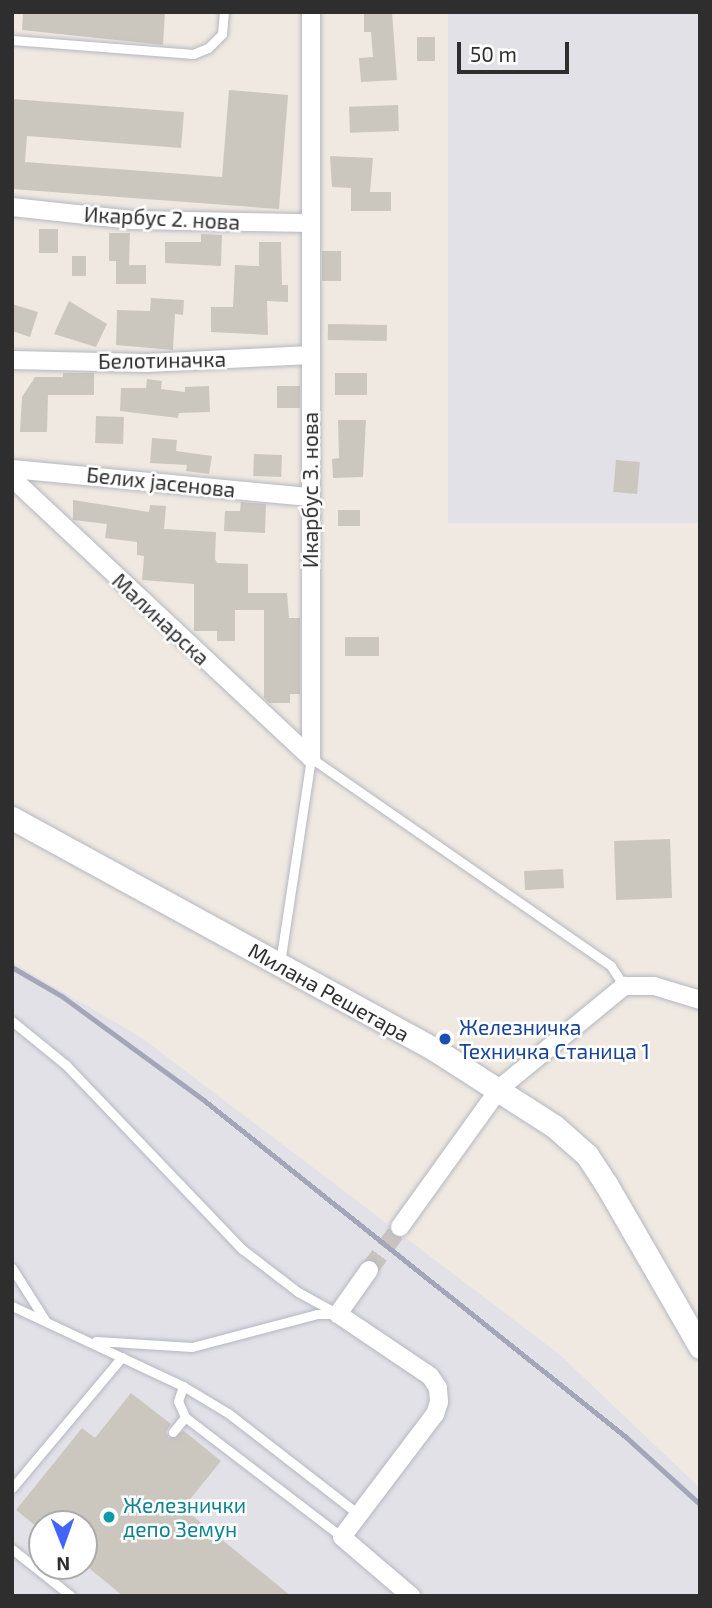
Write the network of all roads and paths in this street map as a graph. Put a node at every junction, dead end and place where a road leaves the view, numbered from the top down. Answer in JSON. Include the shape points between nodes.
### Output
{"nodes":[{"id":1,"x":224,"y":12,"type":"edge"},
{"id":2,"x":311,"y":12,"type":"edge"},
{"id":3,"x":12,"y":40,"type":"edge"},
{"id":4,"x":12,"y":207,"type":"edge"},
{"id":5,"x":311,"y":223,"type":"junction"},
{"id":6,"x":311,"y":355,"type":"junction"},
{"id":7,"x":12,"y":360,"type":"edge"},
{"id":8,"x":12,"y":469,"type":"edge"},
{"id":9,"x":12,"y":478,"type":"edge"},
{"id":10,"x":309,"y":497,"type":"junction"},
{"id":11,"x":311,"y":758,"type":"junction"},
{"id":12,"x":12,"y":818,"type":"edge"},
{"id":13,"x":279,"y":965,"type":"junction"},
{"id":14,"x":624,"y":986,"type":"junction"},
{"id":15,"x":700,"y":1000,"type":"edge"},
{"id":16,"x":12,"y":1021,"type":"edge"},
{"id":17,"x":500,"y":1088,"type":"junction"},
{"id":18,"x":400,"y":1227,"type":"tunnel mouth"},
{"id":19,"x":12,"y":1268,"type":"edge"},
{"id":20,"x":369,"y":1270,"type":"tunnel mouth"},
{"id":21,"x":12,"y":1306,"type":"edge"},
{"id":22,"x":338,"y":1314,"type":"junction"},
{"id":23,"x":46,"y":1322,"type":"junction"},
{"id":24,"x":83,"y":1339,"type":"junction"},
{"id":25,"x":700,"y":1347,"type":"edge"},
{"id":26,"x":122,"y":1357,"type":"junction"},
{"id":27,"x":183,"y":1386,"type":"junction"},
{"id":28,"x":185,"y":1417,"type":"junction"},
{"id":29,"x":173,"y":1432,"type":"dead end"},
{"id":30,"x":12,"y":1488,"type":"edge"},
{"id":31,"x":358,"y":1514,"type":"junction"},
{"id":32,"x":342,"y":1537,"type":"junction"},
{"id":33,"x":12,"y":1549,"type":"edge"},
{"id":34,"x":71,"y":1596,"type":"edge"},
{"id":35,"x":411,"y":1596,"type":"edge"}],
"edges":[{"from":1,"to":3,"type":"lane","via":[[222,34],[208,48],[193,54]]},
{"from":2,"to":5,"type":"street","name":"Икарбус 3. нова"},
{"from":4,"to":5,"type":"street","name":"Икарбус 2. нова","via":[[132,220]]},
{"from":5,"to":6,"type":"street","name":"Икарбус 3. нова"},
{"from":6,"to":7,"type":"street","name":"Белотиначка","via":[[146,363]]},
{"from":6,"to":10,"type":"street","name":"Икарбус 3. нова"},
{"from":8,"to":10,"type":"street","name":"Белих јасенова"},
{"from":9,"to":11,"type":"street","name":"Малинарска"},
{"from":10,"to":11,"type":"street","name":"Икарбус 3. нова"},
{"from":11,"to":13,"type":"lane","name":"Икарбус 3. нова"},
{"from":11,"to":14,"type":"lane","via":[[611,966]]},
{"from":12,"to":13,"type":"street","name":"Милана Решетара"},
{"from":13,"to":17,"type":"street","name":"Милана Решетара"},
{"from":14,"to":15,"type":"street","via":[[654,986]]},
{"from":14,"to":17,"type":"street"},
{"from":16,"to":22,"type":"lane","via":[[66,1065],[242,1249],[298,1292]]},
{"from":17,"to":18,"type":"street"},
{"from":17,"to":25,"type":"street","name":"Милана Решетара","via":[[587,1155]]},
{"from":19,"to":23,"type":"lane"},
{"from":20,"to":22,"type":"street"},
{"from":21,"to":23,"type":"lane"},
{"from":22,"to":24,"type":"lane","via":[[317,1314],[192,1348]]},
{"from":22,"to":31,"type":"street","via":[[429,1376],[439,1395],[435,1414]]},
{"from":23,"to":24,"type":"lane"},
{"from":24,"to":26,"type":"lane"},
{"from":26,"to":27,"type":"lane"},
{"from":26,"to":30,"type":"lane"},
{"from":27,"to":28,"type":"lane","via":[[178,1405]]},
{"from":27,"to":31,"type":"lane","via":[[258,1434]]},
{"from":28,"to":29,"type":"lane"},
{"from":28,"to":32,"type":"lane"},
{"from":31,"to":32,"type":"street"},
{"from":32,"to":35,"type":"street"},
{"from":33,"to":34,"type":"lane"}]}
